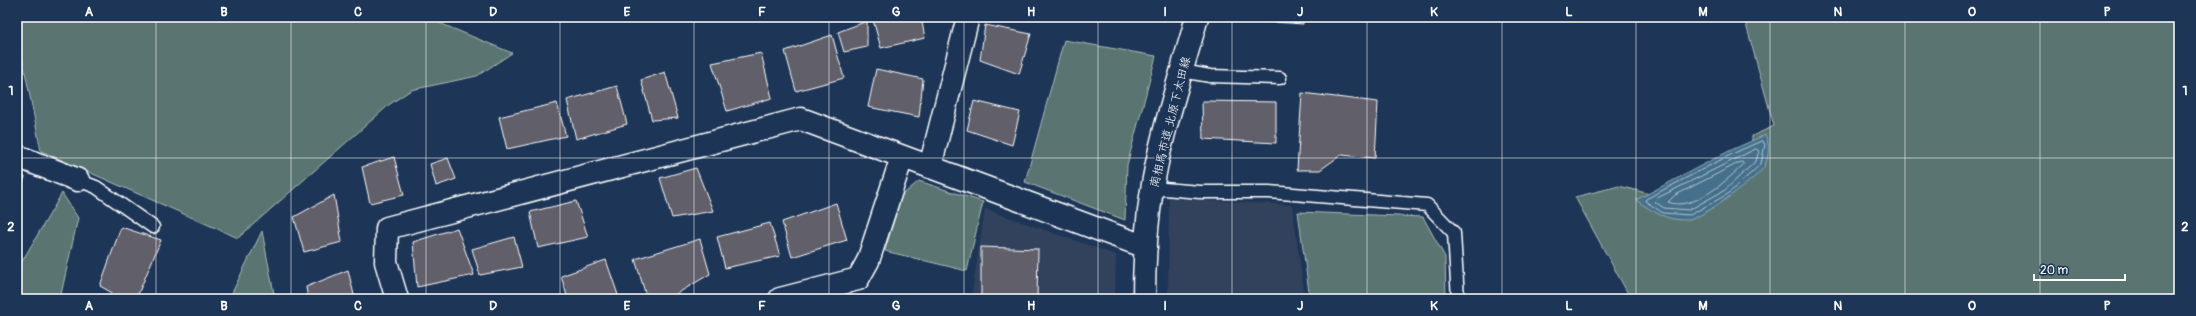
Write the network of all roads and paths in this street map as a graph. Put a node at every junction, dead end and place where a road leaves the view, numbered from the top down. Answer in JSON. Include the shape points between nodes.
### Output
{"nodes":[{"id":1,"x":968,"y":17,"type":"edge"},
{"id":2,"x":1197,"y":17,"type":"edge"},
{"id":3,"x":1182,"y":71,"type":"junction"},
{"id":4,"x":1280,"y":78,"type":"dead end"},
{"id":5,"x":17,"y":156,"type":"edge"},
{"id":6,"x":902,"y":157,"type":"junction"},
{"id":7,"x":930,"y":167,"type":"junction"},
{"id":8,"x":78,"y":180,"type":"joint"},
{"id":9,"x":1152,"y":188,"type":"junction"},
{"id":10,"x":153,"y":226,"type":"dead end"},
{"id":11,"x":1146,"y":247,"type":"junction"},
{"id":12,"x":396,"y":299,"type":"edge"},
{"id":13,"x":780,"y":299,"type":"edge"},
{"id":14,"x":1144,"y":299,"type":"edge"},
{"id":15,"x":1458,"y":299,"type":"edge"}],
"edges":[{"from":1,"to":7,"type":"street"},
{"from":2,"to":3,"type":"street","name":"南相馬市道 北原下太田線"},
{"from":3,"to":4,"type":"lane","via":[[1210,76]]},
{"from":3,"to":9,"type":"street","name":"南相馬市道 北原下太田線"},
{"from":5,"to":8,"type":"street"},
{"from":6,"to":7,"type":"street"},
{"from":6,"to":12,"type":"street","via":[[801,119],[387,228],[386,262]]},
{"from":6,"to":13,"type":"street","via":[[868,261],[858,279]]},
{"from":7,"to":11,"type":"street"},
{"from":8,"to":10,"type":"lane","via":[[96,187]]},
{"from":9,"to":11,"type":"street","name":"南相馬市道 北原下太田線"},
{"from":9,"to":15,"type":"lane","via":[[1200,192],[1269,192],[1427,205],[1454,233]]},
{"from":11,"to":14,"type":"street","name":"南相馬市道 北原下太田線"}]}
